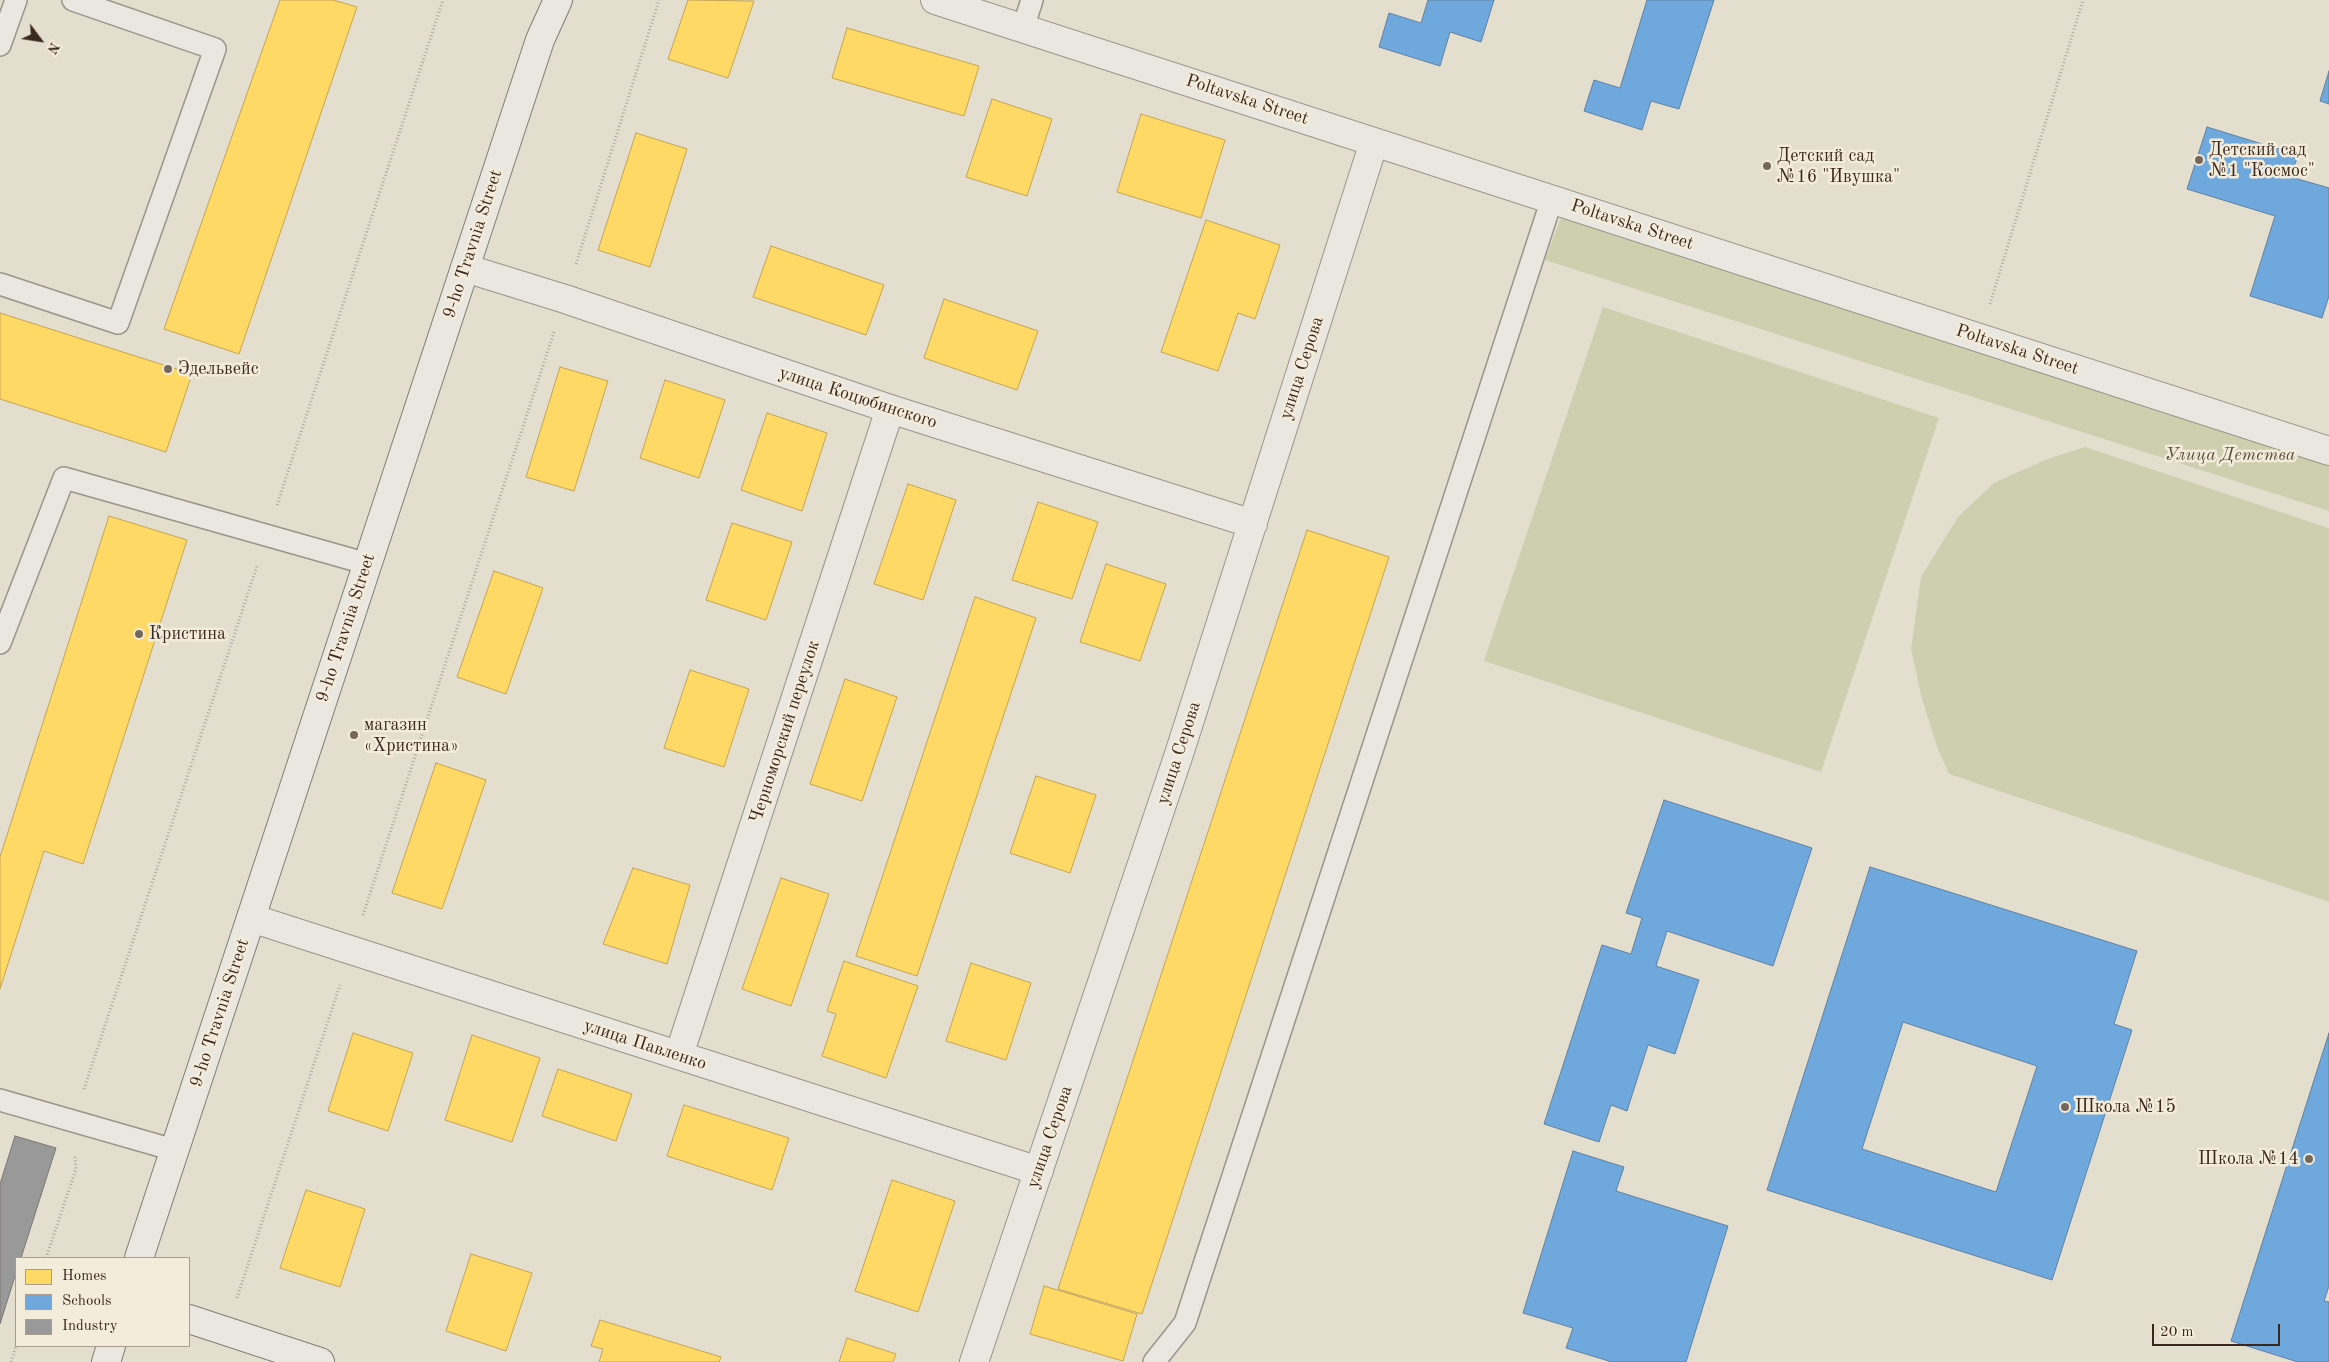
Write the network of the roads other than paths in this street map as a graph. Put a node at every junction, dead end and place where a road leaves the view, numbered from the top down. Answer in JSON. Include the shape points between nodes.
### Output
{"nodes":[{"id":1,"x":16,"y":0,"type":"edge"},
{"id":2,"x":73,"y":0,"type":"edge"},
{"id":3,"x":558,"y":0,"type":"edge"},
{"id":4,"x":935,"y":0,"type":"edge"},
{"id":5,"x":1032,"y":0,"type":"edge"},
{"id":6,"x":1022,"y":28,"type":"junction"},
{"id":7,"x":0,"y":45,"type":"edge"},
{"id":8,"x":1374,"y":142,"type":"junction"},
{"id":9,"x":1552,"y":199,"type":"junction"},
{"id":10,"x":465,"y":268,"type":"junction"},
{"id":11,"x":0,"y":284,"type":"edge"},
{"id":12,"x":890,"y":409,"type":"junction"},
{"id":13,"x":2329,"y":451,"type":"edge"},
{"id":14,"x":1252,"y":524,"type":"junction"},
{"id":15,"x":368,"y":564,"type":"junction"},
{"id":16,"x":4,"y":619,"type":"edge"},
{"id":17,"x":0,"y":643,"type":"edge"},
{"id":18,"x":251,"y":918,"type":"junction"},
{"id":19,"x":679,"y":1055,"type":"junction"},
{"id":20,"x":0,"y":1100,"type":"edge"},
{"id":21,"x":174,"y":1150,"type":"junction"},
{"id":22,"x":1039,"y":1171,"type":"junction"},
{"id":23,"x":139,"y":1257,"type":"edge"},
{"id":24,"x":190,"y":1319,"type":"edge"},
{"id":25,"x":111,"y":1347,"type":"edge"},
{"id":26,"x":106,"y":1362,"type":"edge"},
{"id":27,"x":320,"y":1362,"type":"edge"},
{"id":28,"x":974,"y":1362,"type":"edge"},
{"id":29,"x":1154,"y":1362,"type":"edge"}],
"edges":[{"from":1,"to":7,"type":"lane"},
{"from":2,"to":11,"type":"lane","via":[[215,49],[118,323]]},
{"from":3,"to":10,"type":"street","name":"9-ho Travnia Street","via":[[540,40]]},
{"from":4,"to":6,"type":"street","name":"Poltavska Street"},
{"from":5,"to":6,"type":"lane"},
{"from":6,"to":8,"type":"street","name":"Poltavska Street"},
{"from":8,"to":9,"type":"street","name":"Poltavska Street"},
{"from":8,"to":14,"type":"street","name":"улица Серова"},
{"from":9,"to":13,"type":"street","name":"Poltavska Street"},
{"from":9,"to":29,"type":"lane","via":[[1185,1323]]},
{"from":10,"to":12,"type":"street","name":"улица Коцюбинского"},
{"from":10,"to":15,"type":"street","name":"9-ho Travnia Street"},
{"from":12,"to":14,"type":"street","name":"улица Коцюбинского"},
{"from":12,"to":19,"type":"street","name":"Черноморский переулок"},
{"from":14,"to":22,"type":"street","name":"улица Серова","via":[[1180,754]]},
{"from":15,"to":16,"type":"lane","via":[[64,478]]},
{"from":15,"to":18,"type":"street","name":"9-ho Travnia Street"},
{"from":16,"to":17,"type":"lane"},
{"from":18,"to":19,"type":"street","name":"улица Павленко"},
{"from":18,"to":21,"type":"street","name":"9-ho Travnia Street"},
{"from":19,"to":22,"type":"street","name":"улица Павленко"},
{"from":20,"to":21,"type":"lane"},
{"from":21,"to":23,"type":"street","name":"9-ho Travnia Street"},
{"from":22,"to":28,"type":"street","name":"улица Серова"},
{"from":24,"to":27,"type":"street"},
{"from":25,"to":26,"type":"street"}]}
